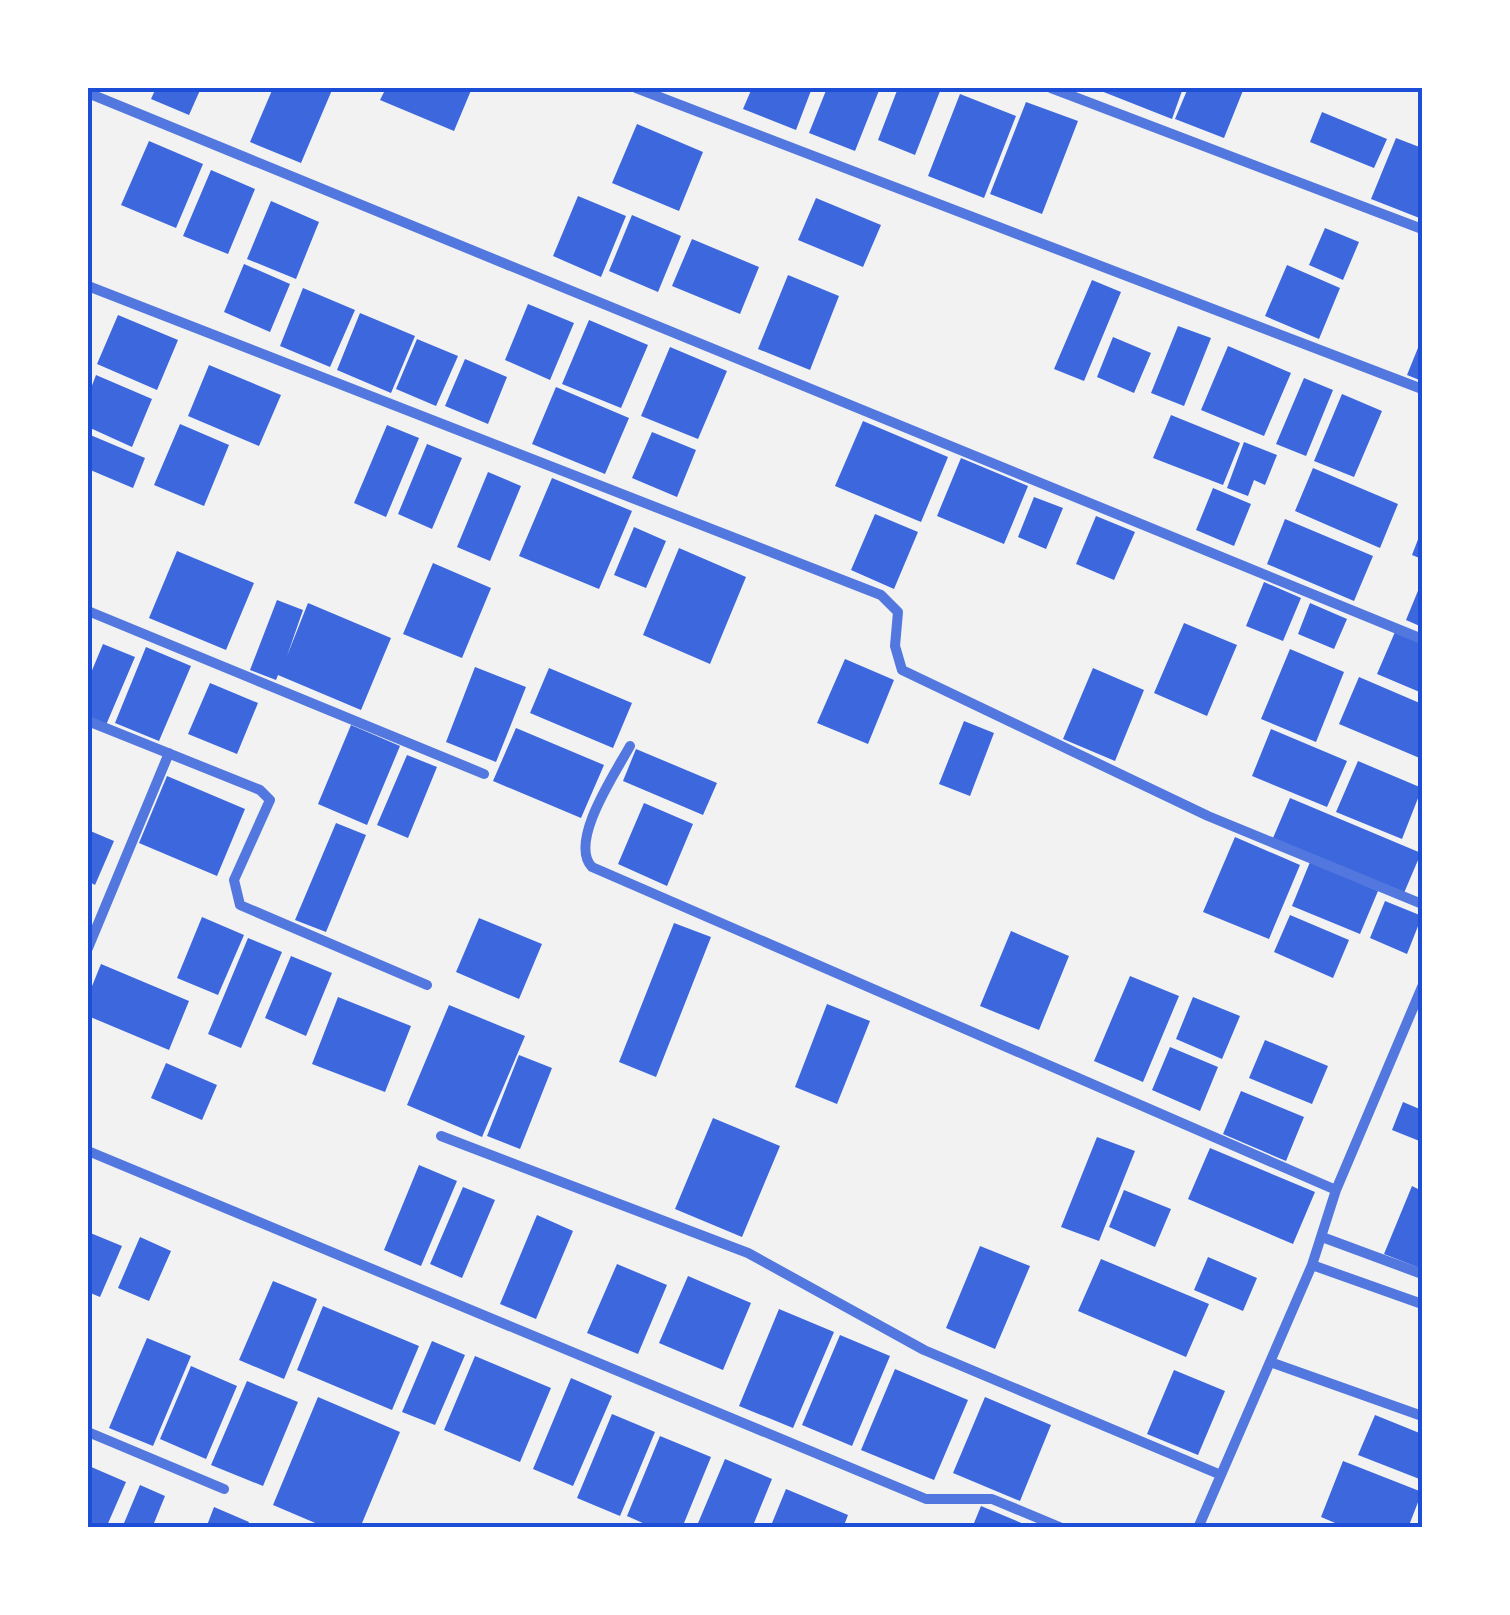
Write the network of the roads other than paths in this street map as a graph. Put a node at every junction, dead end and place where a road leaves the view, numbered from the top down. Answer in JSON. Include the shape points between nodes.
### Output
{"nodes":[{"id":1,"x":636,"y":88,"type":"edge"},
{"id":2,"x":1052,"y":88,"type":"edge"},
{"id":3,"x":88,"y":94,"type":"edge"},
{"id":4,"x":1422,"y":228,"type":"edge"},
{"id":5,"x":88,"y":286,"type":"edge"},
{"id":6,"x":1422,"y":389,"type":"edge"},
{"id":7,"x":88,"y":611,"type":"edge"},
{"id":8,"x":1422,"y":640,"type":"edge"},
{"id":9,"x":88,"y":721,"type":"edge"},
{"id":10,"x":630,"y":746,"type":"dead end"},
{"id":11,"x":169,"y":753,"type":"junction"},
{"id":12,"x":484,"y":774,"type":"dead end"},
{"id":13,"x":1422,"y":904,"type":"edge"},
{"id":14,"x":88,"y":948,"type":"edge"},
{"id":15,"x":426,"y":985,"type":"dead end"},
{"id":16,"x":1422,"y":987,"type":"edge"},
{"id":17,"x":1419,"y":1010,"type":"edge"},
{"id":18,"x":442,"y":1136,"type":"dead end"},
{"id":19,"x":88,"y":1151,"type":"edge"},
{"id":20,"x":1336,"y":1190,"type":"junction"},
{"id":21,"x":1322,"y":1237,"type":"junction"},
{"id":22,"x":1312,"y":1265,"type":"junction"},
{"id":23,"x":1422,"y":1274,"type":"edge"},
{"id":24,"x":1422,"y":1304,"type":"edge"},
{"id":25,"x":1270,"y":1362,"type":"junction"},
{"id":26,"x":1422,"y":1416,"type":"edge"},
{"id":27,"x":88,"y":1432,"type":"edge"},
{"id":28,"x":1221,"y":1474,"type":"junction"},
{"id":29,"x":224,"y":1489,"type":"dead end"},
{"id":30,"x":1062,"y":1528,"type":"edge"},
{"id":31,"x":1198,"y":1528,"type":"edge"}],
"edges":[{"from":1,"to":6,"type":"street"},
{"from":2,"to":4,"type":"street"},
{"from":3,"to":8,"type":"street"},
{"from":5,"to":13,"type":"street","via":[[881,595],[898,612],[895,646],[902,670],[1208,816]]},
{"from":7,"to":12,"type":"street"},
{"from":9,"to":11,"type":"street"},
{"from":10,"to":20,"type":"street","via":[[593,815],[584,846],[592,868]]},
{"from":11,"to":14,"type":"street"},
{"from":11,"to":15,"type":"street","via":[[247,782],[270,800],[234,880],[240,905]]},
{"from":16,"to":17,"type":"street"},
{"from":17,"to":20,"type":"street"},
{"from":18,"to":28,"type":"street","via":[[748,1253],[924,1350]]},
{"from":19,"to":30,"type":"street","via":[[926,1499],[992,1499]]},
{"from":20,"to":21,"type":"street"},
{"from":21,"to":22,"type":"street"},
{"from":21,"to":23,"type":"street"},
{"from":22,"to":24,"type":"street"},
{"from":22,"to":25,"type":"street"},
{"from":25,"to":26,"type":"street"},
{"from":25,"to":28,"type":"street"},
{"from":27,"to":29,"type":"street"},
{"from":28,"to":31,"type":"street"}]}
